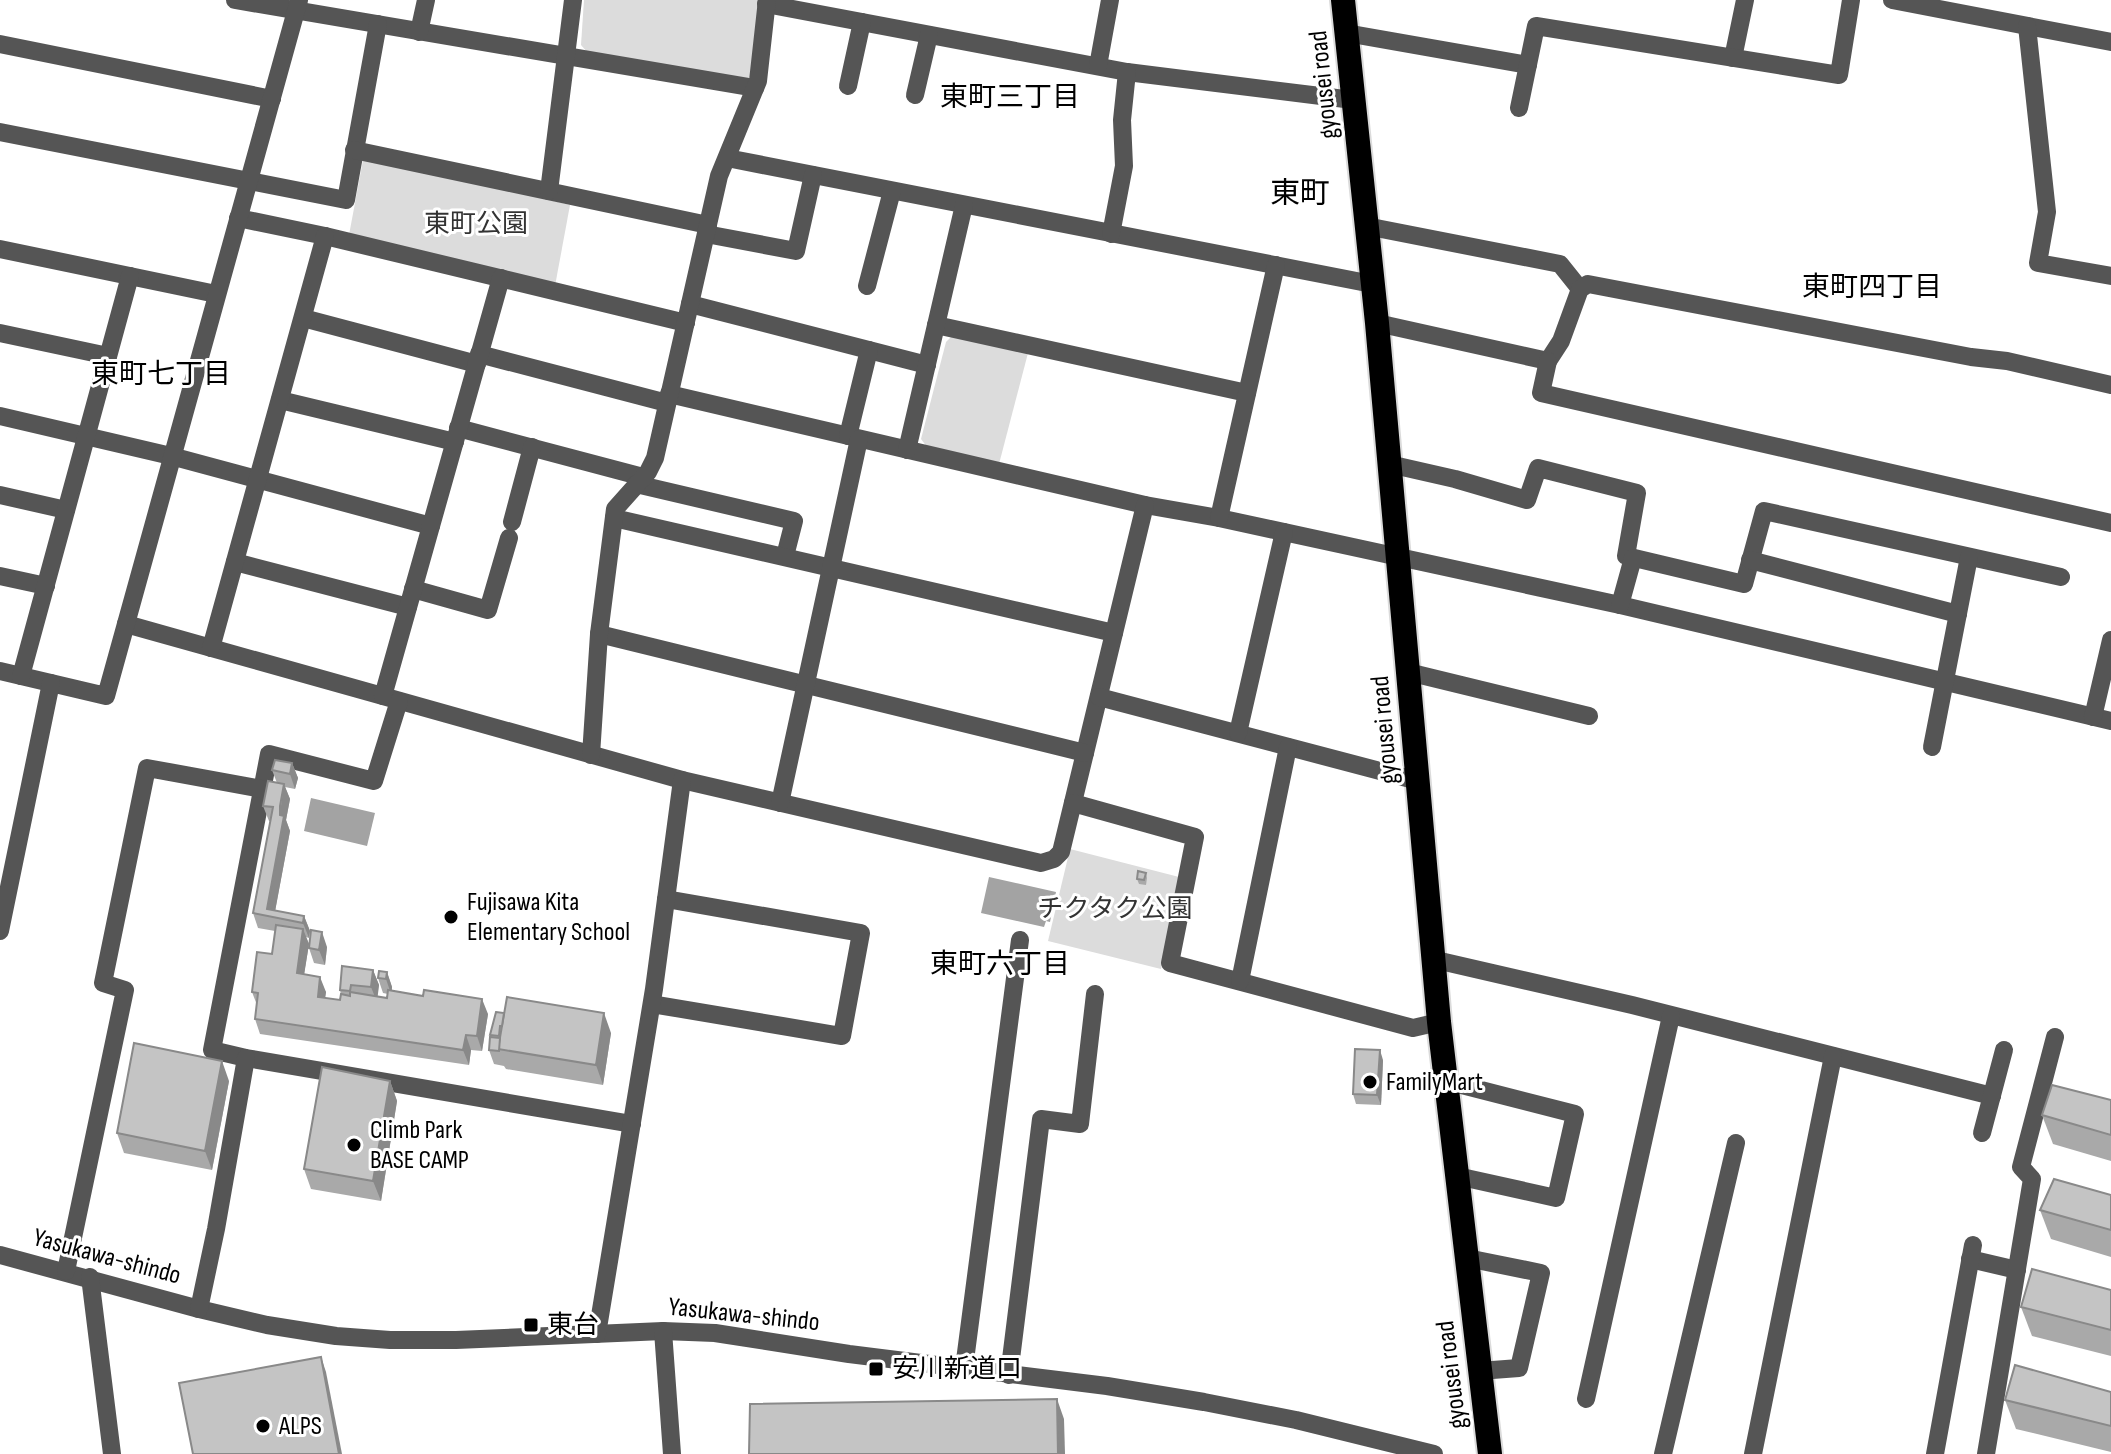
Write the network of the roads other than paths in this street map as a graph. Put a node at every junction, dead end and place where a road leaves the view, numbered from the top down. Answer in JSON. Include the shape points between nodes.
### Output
{"nodes":[{"id":1,"x":235,"y":0,"type":"edge"},
{"id":2,"x":426,"y":0,"type":"edge"},
{"id":3,"x":573,"y":0,"type":"edge"},
{"id":4,"x":1110,"y":0,"type":"edge"},
{"id":5,"x":1343,"y":0,"type":"edge"},
{"id":6,"x":1745,"y":0,"type":"edge"},
{"id":7,"x":1851,"y":0,"type":"edge"},
{"id":8,"x":1892,"y":0,"type":"edge"},
{"id":9,"x":766,"y":2,"type":"edge"},
{"id":10,"x":1922,"y":3,"type":"edge"},
{"id":11,"x":298,"y":5,"type":"edge"},
{"id":12,"x":862,"y":22,"type":"junction"},
{"id":13,"x":378,"y":24,"type":"junction"},
{"id":14,"x":2027,"y":26,"type":"junction"},
{"id":15,"x":419,"y":32,"type":"junction"},
{"id":16,"x":1346,"y":33,"type":"junction"},
{"id":17,"x":929,"y":35,"type":"junction"},
{"id":18,"x":2111,"y":42,"type":"edge"},
{"id":19,"x":0,"y":44,"type":"edge"},
{"id":20,"x":568,"y":57,"type":"junction"},
{"id":21,"x":1733,"y":58,"type":"junction"},
{"id":22,"x":1528,"y":65,"type":"junction"},
{"id":23,"x":1098,"y":66,"type":"junction"},
{"id":24,"x":1127,"y":72,"type":"junction"},
{"id":25,"x":848,"y":86,"type":"dead end"},
{"id":26,"x":755,"y":88,"type":"junction"},
{"id":27,"x":915,"y":95,"type":"dead end"},
{"id":28,"x":272,"y":99,"type":"junction"},
{"id":29,"x":1353,"y":100,"type":"junction"},
{"id":30,"x":1519,"y":108,"type":"dead end"},
{"id":31,"x":0,"y":132,"type":"edge"},
{"id":32,"x":354,"y":150,"type":"junction"},
{"id":33,"x":727,"y":158,"type":"junction"},
{"id":34,"x":813,"y":175,"type":"junction"},
{"id":35,"x":248,"y":182,"type":"junction"},
{"id":36,"x":549,"y":191,"type":"junction"},
{"id":37,"x":892,"y":191,"type":"junction"},
{"id":38,"x":964,"y":205,"type":"junction"},
{"id":39,"x":238,"y":218,"type":"junction"},
{"id":40,"x":1366,"y":226,"type":"junction"},
{"id":41,"x":707,"y":230,"type":"junction"},
{"id":42,"x":1111,"y":234,"type":"junction"},
{"id":43,"x":325,"y":236,"type":"junction"},
{"id":44,"x":0,"y":249,"type":"edge"},
{"id":45,"x":1276,"y":265,"type":"junction"},
{"id":46,"x":130,"y":276,"type":"junction"},
{"id":47,"x":2111,"y":276,"type":"edge"},
{"id":48,"x":501,"y":278,"type":"junction"},
{"id":49,"x":1372,"y":284,"type":"junction"},
{"id":50,"x":867,"y":286,"type":"dead end"},
{"id":51,"x":1580,"y":289,"type":"junction"},
{"id":52,"x":216,"y":294,"type":"junction"},
{"id":53,"x":690,"y":304,"type":"junction"},
{"id":54,"x":303,"y":318,"type":"junction"},
{"id":55,"x":686,"y":323,"type":"junction"},
{"id":56,"x":1377,"y":323,"type":"junction"},
{"id":57,"x":936,"y":325,"type":"junction"},
{"id":58,"x":0,"y":333,"type":"edge"},
{"id":59,"x":869,"y":350,"type":"junction"},
{"id":60,"x":108,"y":356,"type":"junction"},
{"id":61,"x":478,"y":359,"type":"junction"},
{"id":62,"x":1548,"y":361,"type":"junction"},
{"id":63,"x":927,"y":365,"type":"junction"},
{"id":64,"x":2111,"y":385,"type":"edge"},
{"id":65,"x":1247,"y":393,"type":"junction"},
{"id":66,"x":668,"y":399,"type":"junction"},
{"id":67,"x":280,"y":400,"type":"junction"},
{"id":68,"x":0,"y":416,"type":"edge"},
{"id":69,"x":456,"y":435,"type":"junction"},
{"id":70,"x":86,"y":437,"type":"junction"},
{"id":71,"x":854,"y":437,"type":"junction"},
{"id":72,"x":532,"y":447,"type":"junction"},
{"id":73,"x":907,"y":450,"type":"junction"},
{"id":74,"x":171,"y":456,"type":"junction"},
{"id":75,"x":1389,"y":464,"type":"junction"},
{"id":76,"x":258,"y":480,"type":"junction"},
{"id":77,"x":640,"y":481,"type":"junction"},
{"id":78,"x":0,"y":495,"type":"edge"},
{"id":79,"x":1145,"y":505,"type":"junction"},
{"id":80,"x":66,"y":510,"type":"junction"},
{"id":81,"x":614,"y":518,"type":"junction"},
{"id":82,"x":1219,"y":518,"type":"junction"},
{"id":83,"x":2111,"y":523,"type":"edge"},
{"id":84,"x":431,"y":526,"type":"junction"},
{"id":85,"x":1284,"y":532,"type":"junction"},
{"id":86,"x":785,"y":556,"type":"junction"},
{"id":87,"x":1969,"y":557,"type":"junction"},
{"id":88,"x":1397,"y":558,"type":"junction"},
{"id":89,"x":1633,"y":558,"type":"junction"},
{"id":90,"x":1750,"y":560,"type":"junction"},
{"id":91,"x":235,"y":562,"type":"junction"},
{"id":92,"x":831,"y":566,"type":"junction"},
{"id":93,"x":0,"y":576,"type":"edge"},
{"id":94,"x":2061,"y":577,"type":"dead end"},
{"id":95,"x":46,"y":586,"type":"junction"},
{"id":96,"x":410,"y":598,"type":"junction"},
{"id":97,"x":1620,"y":605,"type":"junction"},
{"id":98,"x":1958,"y":614,"type":"junction"},
{"id":99,"x":126,"y":624,"type":"junction"},
{"id":100,"x":1114,"y":633,"type":"junction"},
{"id":101,"x":599,"y":634,"type":"junction"},
{"id":102,"x":2111,"y":640,"type":"edge"},
{"id":103,"x":211,"y":648,"type":"junction"},
{"id":104,"x":0,"y":671,"type":"edge"},
{"id":105,"x":1408,"y":672,"type":"junction"},
{"id":106,"x":21,"y":676,"type":"junction"},
{"id":107,"x":1945,"y":681,"type":"junction"},
{"id":108,"x":51,"y":683,"type":"junction"},
{"id":109,"x":806,"y":683,"type":"junction"},
{"id":110,"x":1099,"y":697,"type":"junction"},
{"id":111,"x":391,"y":698,"type":"junction"},
{"id":112,"x":1589,"y":716,"type":"dead end"},
{"id":113,"x":2102,"y":719,"type":"edge"},
{"id":114,"x":1238,"y":733,"type":"junction"},
{"id":115,"x":1288,"y":747,"type":"junction"},
{"id":116,"x":1932,"y":747,"type":"dead end"},
{"id":117,"x":1085,"y":753,"type":"junction"},
{"id":118,"x":591,"y":755,"type":"junction"},
{"id":119,"x":682,"y":780,"type":"junction"},
{"id":120,"x":1418,"y":781,"type":"junction"},
{"id":121,"x":262,"y":789,"type":"junction"},
{"id":122,"x":780,"y":803,"type":"junction"},
{"id":123,"x":1073,"y":803,"type":"junction"},
{"id":124,"x":666,"y":899,"type":"junction"},
{"id":125,"x":0,"y":931,"type":"edge"},
{"id":126,"x":1020,"y":940,"type":"dead end"},
{"id":127,"x":1436,"y":960,"type":"junction"},
{"id":128,"x":1240,"y":981,"type":"junction"},
{"id":129,"x":1095,"y":994,"type":"dead end"},
{"id":130,"x":652,"y":1004,"type":"junction"},
{"id":131,"x":1671,"y":1016,"type":"junction"},
{"id":132,"x":1439,"y":1022,"type":"junction"},
{"id":133,"x":2055,"y":1037,"type":"dead end"},
{"id":134,"x":2004,"y":1050,"type":"dead end"},
{"id":135,"x":1833,"y":1056,"type":"junction"},
{"id":136,"x":246,"y":1058,"type":"junction"},
{"id":137,"x":1446,"y":1081,"type":"junction"},
{"id":138,"x":1992,"y":1096,"type":"junction"},
{"id":139,"x":632,"y":1124,"type":"junction"},
{"id":140,"x":1982,"y":1133,"type":"dead end"},
{"id":141,"x":1736,"y":1143,"type":"dead end"},
{"id":142,"x":1457,"y":1176,"type":"junction"},
{"id":143,"x":0,"y":1255,"type":"edge"},
{"id":144,"x":1467,"y":1258,"type":"junction"},
{"id":145,"x":2017,"y":1270,"type":"junction"},
{"id":146,"x":66,"y":1271,"type":"junction"},
{"id":147,"x":90,"y":1277,"type":"junction"},
{"id":148,"x":199,"y":1309,"type":"junction"},
{"id":149,"x":663,"y":1331,"type":"junction"},
{"id":150,"x":597,"y":1334,"type":"junction"},
{"id":151,"x":964,"y":1368,"type":"junction"},
{"id":152,"x":1479,"y":1371,"type":"junction"},
{"id":153,"x":1009,"y":1375,"type":"junction"},
{"id":154,"x":1586,"y":1399,"type":"dead end"},
{"id":155,"x":112,"y":1454,"type":"edge"},
{"id":156,"x":672,"y":1454,"type":"edge"},
{"id":157,"x":1434,"y":1454,"type":"edge"},
{"id":158,"x":1490,"y":1454,"type":"edge"},
{"id":159,"x":1663,"y":1454,"type":"edge"},
{"id":160,"x":1753,"y":1454,"type":"edge"},
{"id":161,"x":1935,"y":1454,"type":"edge"},
{"id":162,"x":1986,"y":1454,"type":"edge"}],
"edges":[{"from":1,"to":11,"type":"street"},
{"from":2,"to":15,"type":"street"},
{"from":3,"to":20,"type":"street"},
{"from":4,"to":23,"type":"street"},
{"from":5,"to":16,"type":"highway","name":"gyousei road"},
{"from":6,"to":21,"type":"street"},
{"from":7,"to":21,"type":"street","via":[[1839,75]]},
{"from":8,"to":10,"type":"street"},
{"from":9,"to":12,"type":"street"},
{"from":9,"to":26,"type":"street"},
{"from":10,"to":14,"type":"street"},
{"from":11,"to":13,"type":"street"},
{"from":11,"to":28,"type":"street"},
{"from":12,"to":17,"type":"street"},
{"from":12,"to":25,"type":"street"},
{"from":13,"to":15,"type":"street"},
{"from":13,"to":32,"type":"street"},
{"from":14,"to":18,"type":"street"},
{"from":14,"to":47,"type":"street","via":[[2047,212],[2038,263]]},
{"from":15,"to":20,"type":"street"},
{"from":16,"to":22,"type":"street"},
{"from":16,"to":29,"type":"highway","name":"gyousei road"},
{"from":17,"to":23,"type":"street"},
{"from":17,"to":27,"type":"street"},
{"from":19,"to":28,"type":"street"},
{"from":20,"to":26,"type":"street"},
{"from":20,"to":36,"type":"street"},
{"from":21,"to":22,"type":"street","via":[[1536,26]]},
{"from":22,"to":30,"type":"street"},
{"from":23,"to":24,"type":"street"},
{"from":24,"to":29,"type":"street"},
{"from":24,"to":42,"type":"street","via":[[1124,166]]},
{"from":26,"to":33,"type":"street"},
{"from":28,"to":35,"type":"street"},
{"from":29,"to":40,"type":"highway","name":"gyousei road"},
{"from":31,"to":35,"type":"street"},
{"from":32,"to":35,"type":"street","via":[[346,200]]},
{"from":32,"to":36,"type":"street"},
{"from":33,"to":34,"type":"street"},
{"from":33,"to":41,"type":"street"},
{"from":34,"to":37,"type":"street"},
{"from":34,"to":41,"type":"street","via":[[796,251]]},
{"from":35,"to":39,"type":"street"},
{"from":36,"to":41,"type":"street"},
{"from":37,"to":38,"type":"street"},
{"from":37,"to":50,"type":"street"},
{"from":38,"to":42,"type":"street"},
{"from":38,"to":57,"type":"street"},
{"from":39,"to":43,"type":"street"},
{"from":39,"to":52,"type":"street"},
{"from":40,"to":49,"type":"highway","name":"gyousei road"},
{"from":40,"to":51,"type":"street","via":[[1560,264]]},
{"from":41,"to":53,"type":"street"},
{"from":42,"to":45,"type":"street"},
{"from":43,"to":48,"type":"street"},
{"from":43,"to":54,"type":"street"},
{"from":44,"to":46,"type":"street"},
{"from":45,"to":49,"type":"street"},
{"from":45,"to":65,"type":"street"},
{"from":46,"to":52,"type":"street"},
{"from":46,"to":60,"type":"street"},
{"from":48,"to":55,"type":"street"},
{"from":48,"to":61,"type":"street"},
{"from":49,"to":56,"type":"highway","name":"gyousei road"},
{"from":51,"to":62,"type":"street"},
{"from":51,"to":64,"type":"street","via":[[1588,284]]},
{"from":52,"to":74,"type":"street"},
{"from":53,"to":55,"type":"street"},
{"from":53,"to":59,"type":"street"},
{"from":54,"to":61,"type":"street"},
{"from":54,"to":67,"type":"street"},
{"from":55,"to":66,"type":"street"},
{"from":56,"to":62,"type":"street"},
{"from":56,"to":75,"type":"highway","name":"gyousei road"},
{"from":57,"to":63,"type":"street"},
{"from":57,"to":65,"type":"street"},
{"from":58,"to":60,"type":"street"},
{"from":59,"to":63,"type":"street"},
{"from":59,"to":71,"type":"street"},
{"from":60,"to":70,"type":"street"},
{"from":61,"to":66,"type":"street"},
{"from":61,"to":69,"type":"street"},
{"from":62,"to":83,"type":"street","via":[[1541,393]]},
{"from":63,"to":73,"type":"street"},
{"from":65,"to":82,"type":"street"},
{"from":66,"to":71,"type":"street"},
{"from":66,"to":77,"type":"street","via":[[655,458]]},
{"from":67,"to":69,"type":"street"},
{"from":67,"to":76,"type":"street"},
{"from":68,"to":70,"type":"street"},
{"from":69,"to":72,"type":"street"},
{"from":69,"to":84,"type":"street"},
{"from":70,"to":74,"type":"street"},
{"from":70,"to":80,"type":"street"},
{"from":71,"to":73,"type":"street"},
{"from":71,"to":92,"type":"street"},
{"from":72,"to":77,"type":"street"},
{"from":72,"to":96,"type":"street","via":[[488,610]]},
{"from":73,"to":79,"type":"street"},
{"from":74,"to":76,"type":"street"},
{"from":74,"to":99,"type":"street"},
{"from":75,"to":88,"type":"highway","name":"gyousei road"},
{"from":75,"to":89,"type":"street","via":[[1527,500],[1538,468],[1637,493],[1626,556]]},
{"from":76,"to":84,"type":"street"},
{"from":76,"to":91,"type":"street"},
{"from":77,"to":81,"type":"street","via":[[615,509]]},
{"from":77,"to":86,"type":"street","via":[[794,521]]},
{"from":78,"to":80,"type":"street"},
{"from":79,"to":82,"type":"street"},
{"from":79,"to":100,"type":"street"},
{"from":80,"to":95,"type":"street"},
{"from":81,"to":86,"type":"street"},
{"from":81,"to":101,"type":"street"},
{"from":82,"to":85,"type":"street"},
{"from":84,"to":96,"type":"street"},
{"from":85,"to":88,"type":"street"},
{"from":85,"to":114,"type":"street"},
{"from":86,"to":92,"type":"street"},
{"from":87,"to":90,"type":"street","via":[[1764,511]]},
{"from":87,"to":94,"type":"street"},
{"from":87,"to":98,"type":"street"},
{"from":88,"to":97,"type":"street"},
{"from":88,"to":105,"type":"highway","name":"gyousei road"},
{"from":89,"to":90,"type":"street","via":[[1744,584]]},
{"from":89,"to":97,"type":"street"},
{"from":90,"to":98,"type":"street"},
{"from":91,"to":96,"type":"street"},
{"from":91,"to":103,"type":"street"},
{"from":92,"to":100,"type":"street"},
{"from":92,"to":109,"type":"street"},
{"from":93,"to":95,"type":"street"},
{"from":95,"to":106,"type":"street"},
{"from":96,"to":111,"type":"street"},
{"from":97,"to":107,"type":"street"},
{"from":98,"to":107,"type":"street"},
{"from":99,"to":103,"type":"street"},
{"from":99,"to":108,"type":"street","via":[[106,696]]},
{"from":100,"to":110,"type":"street"},
{"from":101,"to":109,"type":"street"},
{"from":101,"to":118,"type":"street"},
{"from":102,"to":113,"type":"street"},
{"from":103,"to":111,"type":"street"},
{"from":104,"to":106,"type":"street"},
{"from":105,"to":112,"type":"street"},
{"from":105,"to":120,"type":"highway","name":"gyousei road"},
{"from":106,"to":108,"type":"street"},
{"from":107,"to":113,"type":"street"},
{"from":107,"to":116,"type":"street"},
{"from":108,"to":125,"type":"street"},
{"from":109,"to":117,"type":"street"},
{"from":109,"to":122,"type":"street"},
{"from":110,"to":114,"type":"street"},
{"from":110,"to":117,"type":"street"},
{"from":111,"to":118,"type":"street"},
{"from":111,"to":121,"type":"street","via":[[374,781],[269,754]]},
{"from":114,"to":115,"type":"street"},
{"from":115,"to":120,"type":"street"},
{"from":115,"to":128,"type":"street"},
{"from":117,"to":123,"type":"street"},
{"from":118,"to":119,"type":"street"},
{"from":119,"to":122,"type":"street"},
{"from":119,"to":124,"type":"street"},
{"from":120,"to":127,"type":"highway","name":"gyousei road"},
{"from":121,"to":136,"type":"street","via":[[212,1050]]},
{"from":121,"to":146,"type":"street","via":[[147,768],[103,983],[125,990]]},
{"from":122,"to":123,"type":"street","via":[[1041,863],[1061,852]]},
{"from":123,"to":128,"type":"street","via":[[1195,837],[1170,963]]},
{"from":124,"to":130,"type":"street"},
{"from":124,"to":130,"type":"street","via":[[861,933],[842,1036]]},
{"from":126,"to":151,"type":"street"},
{"from":127,"to":131,"type":"street"},
{"from":127,"to":132,"type":"highway","name":"gyousei road"},
{"from":128,"to":132,"type":"street","via":[[1413,1028]]},
{"from":129,"to":153,"type":"street","via":[[1080,1124],[1041,1119]]},
{"from":130,"to":139,"type":"street"},
{"from":131,"to":135,"type":"street"},
{"from":131,"to":154,"type":"street"},
{"from":132,"to":137,"type":"highway","name":"gyousei road"},
{"from":133,"to":145,"type":"street","via":[[2021,1167],[2032,1179]]},
{"from":134,"to":138,"type":"street"},
{"from":135,"to":138,"type":"street"},
{"from":135,"to":160,"type":"street"},
{"from":136,"to":139,"type":"street"},
{"from":136,"to":148,"type":"street"},
{"from":137,"to":142,"type":"highway","name":"gyousei road"},
{"from":137,"to":142,"type":"street","via":[[1575,1114],[1556,1198]]},
{"from":138,"to":140,"type":"street"},
{"from":139,"to":150,"type":"street"},
{"from":141,"to":159,"type":"street"},
{"from":142,"to":144,"type":"highway","name":"gyousei road"},
{"from":143,"to":146,"type":"street","name":"Yasukawa-shindo"},
{"from":144,"to":152,"type":"highway","name":"gyousei road"},
{"from":144,"to":152,"type":"street","via":[[1541,1273],[1519,1368]]},
{"from":145,"to":161,"type":"street","via":[[1971,1252]]},
{"from":145,"to":162,"type":"street"},
{"from":146,"to":147,"type":"street","name":"Yasukawa-shindo"},
{"from":147,"to":148,"type":"street","name":"Yasukawa-shindo"},
{"from":147,"to":155,"type":"street"},
{"from":148,"to":150,"type":"street","name":"Yasukawa-shindo","via":[[336,1336],[390,1340]]},
{"from":149,"to":150,"type":"street","name":"Yasukawa-shindo"},
{"from":149,"to":151,"type":"street","name":"Yasukawa-shindo","via":[[730,1335]]},
{"from":149,"to":156,"type":"street"},
{"from":151,"to":153,"type":"street","name":"Yasukawa-shindo"},
{"from":152,"to":158,"type":"highway","name":"gyousei road"},
{"from":153,"to":157,"type":"street","name":"Yasukawa-shindo","via":[[1204,1402]]}]}
